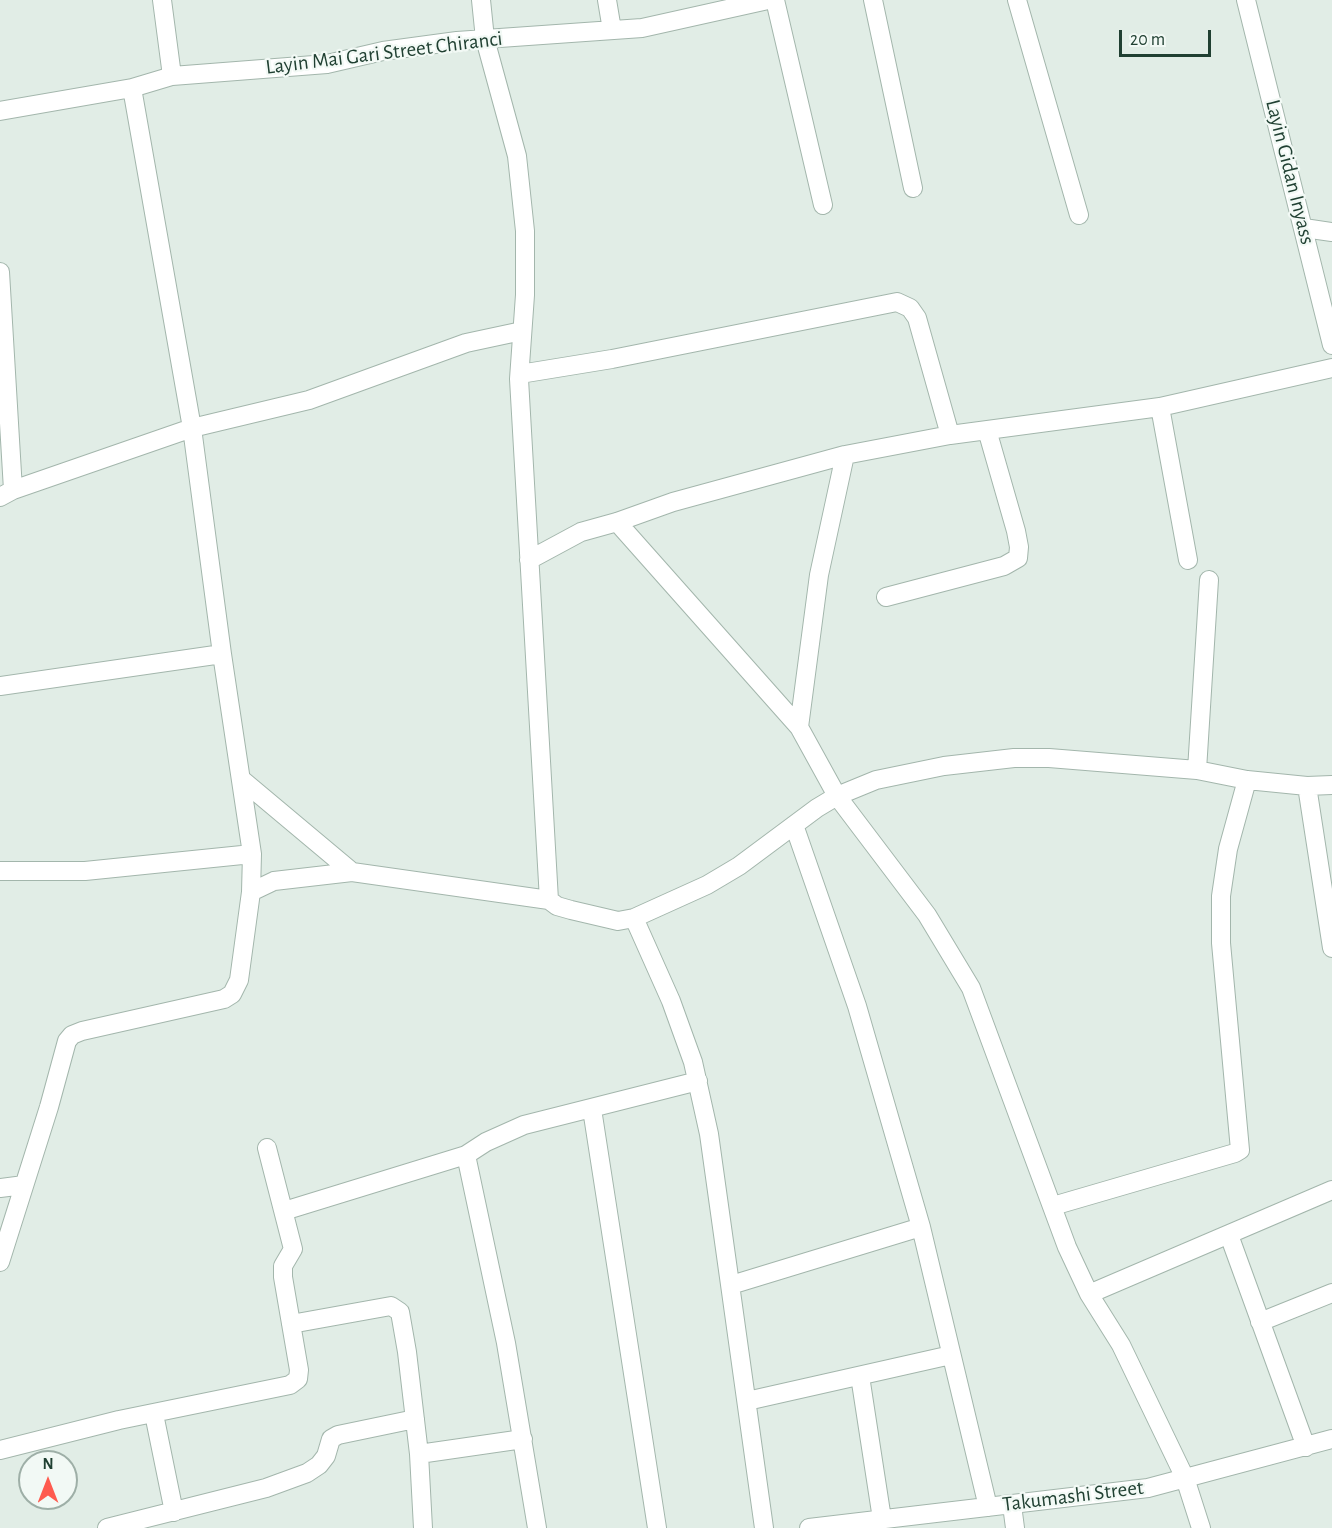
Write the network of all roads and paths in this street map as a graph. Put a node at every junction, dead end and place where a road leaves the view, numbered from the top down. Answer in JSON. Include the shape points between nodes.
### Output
{"nodes":[{"id":1,"x":162,"y":0,"type":"edge"},
{"id":2,"x":482,"y":0,"type":"edge"},
{"id":3,"x":607,"y":0,"type":"edge"},
{"id":4,"x":768,"y":0,"type":"edge"},
{"id":5,"x":775,"y":0,"type":"edge"},
{"id":6,"x":873,"y":0,"type":"edge"},
{"id":7,"x":1017,"y":0,"type":"edge"},
{"id":8,"x":1246,"y":0,"type":"edge"},
{"id":9,"x":612,"y":30,"type":"junction"},
{"id":10,"x":485,"y":39,"type":"junction"},
{"id":11,"x":172,"y":76,"type":"junction"},
{"id":12,"x":132,"y":88,"type":"junction"},
{"id":13,"x":0,"y":111,"type":"edge"},
{"id":14,"x":913,"y":188,"type":"dead end"},
{"id":15,"x":823,"y":206,"type":"dead end"},
{"id":16,"x":1079,"y":215,"type":"dead end"},
{"id":17,"x":1304,"y":228,"type":"junction"},
{"id":18,"x":1332,"y":232,"type":"edge"},
{"id":19,"x":0,"y":272,"type":"edge"},
{"id":20,"x":522,"y":331,"type":"junction"},
{"id":21,"x":1332,"y":345,"type":"edge"},
{"id":22,"x":1332,"y":368,"type":"edge"},
{"id":23,"x":520,"y":374,"type":"junction"},
{"id":24,"x":1160,"y":407,"type":"junction"},
{"id":25,"x":192,"y":428,"type":"junction"},
{"id":26,"x":987,"y":430,"type":"junction"},
{"id":27,"x":950,"y":435,"type":"junction"},
{"id":28,"x":845,"y":455,"type":"junction"},
{"id":29,"x":7,"y":494,"type":"edge"},
{"id":30,"x":618,"y":522,"type":"junction"},
{"id":31,"x":529,"y":560,"type":"junction"},
{"id":32,"x":1188,"y":560,"type":"dead end"},
{"id":33,"x":1209,"y":580,"type":"dead end"},
{"id":34,"x":886,"y":597,"type":"dead end"},
{"id":35,"x":222,"y":654,"type":"junction"},
{"id":36,"x":0,"y":686,"type":"edge"},
{"id":37,"x":799,"y":727,"type":"junction"},
{"id":38,"x":1197,"y":770,"type":"junction"},
{"id":39,"x":240,"y":779,"type":"junction"},
{"id":40,"x":1247,"y":780,"type":"junction"},
{"id":41,"x":1332,"y":785,"type":"edge"},
{"id":42,"x":1307,"y":786,"type":"junction"},
{"id":43,"x":837,"y":796,"type":"junction"},
{"id":44,"x":794,"y":825,"type":"junction"},
{"id":45,"x":252,"y":854,"type":"junction"},
{"id":46,"x":0,"y":871,"type":"edge"},
{"id":47,"x":352,"y":872,"type":"junction"},
{"id":48,"x":250,"y":892,"type":"junction"},
{"id":49,"x":549,"y":900,"type":"junction"},
{"id":50,"x":634,"y":918,"type":"junction"},
{"id":51,"x":1332,"y":948,"type":"edge"},
{"id":52,"x":698,"y":1081,"type":"junction"},
{"id":53,"x":592,"y":1109,"type":"junction"},
{"id":54,"x":267,"y":1148,"type":"dead end"},
{"id":55,"x":466,"y":1155,"type":"junction"},
{"id":56,"x":24,"y":1185,"type":"junction"},
{"id":57,"x":0,"y":1188,"type":"edge"},
{"id":58,"x":1332,"y":1190,"type":"edge"},
{"id":59,"x":1053,"y":1206,"type":"junction"},
{"id":60,"x":284,"y":1211,"type":"junction"},
{"id":61,"x":921,"y":1227,"type":"junction"},
{"id":62,"x":1229,"y":1235,"type":"junction"},
{"id":63,"x":0,"y":1262,"type":"edge"},
{"id":64,"x":731,"y":1285,"type":"junction"},
{"id":65,"x":1332,"y":1293,"type":"edge"},
{"id":66,"x":1089,"y":1294,"type":"junction"},
{"id":67,"x":1260,"y":1322,"type":"junction"},
{"id":68,"x":291,"y":1324,"type":"junction"},
{"id":69,"x":951,"y":1354,"type":"junction"},
{"id":70,"x":860,"y":1376,"type":"junction"},
{"id":71,"x":747,"y":1401,"type":"junction"},
{"id":72,"x":154,"y":1414,"type":"junction"},
{"id":73,"x":415,"y":1419,"type":"junction"},
{"id":74,"x":1332,"y":1439,"type":"edge"},
{"id":75,"x":523,"y":1440,"type":"junction"},
{"id":76,"x":1306,"y":1447,"type":"junction"},
{"id":77,"x":0,"y":1450,"type":"edge"},
{"id":78,"x":419,"y":1454,"type":"junction"},
{"id":79,"x":1185,"y":1478,"type":"junction"},
{"id":80,"x":1011,"y":1504,"type":"junction"},
{"id":81,"x":988,"y":1507,"type":"junction"},
{"id":82,"x":174,"y":1512,"type":"junction"},
{"id":83,"x":882,"y":1519,"type":"junction"},
{"id":84,"x":911,"y":1522,"type":"edge"},
{"id":85,"x":107,"y":1528,"type":"edge"},
{"id":86,"x":423,"y":1528,"type":"edge"},
{"id":87,"x":537,"y":1528,"type":"edge"},
{"id":88,"x":657,"y":1528,"type":"edge"},
{"id":89,"x":764,"y":1528,"type":"edge"},
{"id":90,"x":809,"y":1528,"type":"edge"},
{"id":91,"x":1015,"y":1528,"type":"edge"},
{"id":92,"x":1201,"y":1528,"type":"edge"}],
"edges":[{"from":1,"to":11,"type":"street"},
{"from":2,"to":10,"type":"street"},
{"from":3,"to":9,"type":"street"},
{"from":4,"to":9,"type":"street","name":"Layin Mai Gari Street Chiranci"},
{"from":5,"to":15,"type":"street"},
{"from":6,"to":14,"type":"street"},
{"from":7,"to":16,"type":"street"},
{"from":8,"to":17,"type":"street","name":"Layin Gidan Inyass"},
{"from":9,"to":10,"type":"street","name":"Layin Mai Gari Street Chiranci"},
{"from":10,"to":11,"type":"street","name":"Layin Mai Gari Street Chiranci","via":[[383,51],[327,64]]},
{"from":10,"to":20,"type":"street","via":[[517,156],[525,231]]},
{"from":11,"to":12,"type":"street","name":"Layin Mai Gari Street Chiranci"},
{"from":12,"to":13,"type":"street","name":"Layin Mai Gari Street Chiranci"},
{"from":12,"to":25,"type":"street"},
{"from":17,"to":18,"type":"street"},
{"from":17,"to":21,"type":"street","name":"Layin Gidan Inyass"},
{"from":19,"to":29,"type":"street"},
{"from":20,"to":23,"type":"street"},
{"from":20,"to":25,"type":"street","via":[[466,343],[309,400]]},
{"from":22,"to":24,"type":"street"},
{"from":23,"to":27,"type":"street","via":[[897,302],[910,308],[917,318]]},
{"from":23,"to":31,"type":"street"},
{"from":24,"to":26,"type":"street"},
{"from":24,"to":32,"type":"street"},
{"from":25,"to":29,"type":"street"},
{"from":25,"to":35,"type":"street"},
{"from":26,"to":27,"type":"street"},
{"from":26,"to":34,"type":"street","via":[[1016,531],[1017,558],[1005,566]]},
{"from":27,"to":28,"type":"street"},
{"from":28,"to":30,"type":"street","via":[[673,502]]},
{"from":28,"to":37,"type":"street","via":[[819,575]]},
{"from":30,"to":31,"type":"street","via":[[581,532]]},
{"from":30,"to":37,"type":"street"},
{"from":31,"to":49,"type":"street"},
{"from":33,"to":38,"type":"street"},
{"from":35,"to":36,"type":"street"},
{"from":35,"to":39,"type":"street"},
{"from":37,"to":43,"type":"street"},
{"from":38,"to":40,"type":"street"},
{"from":38,"to":43,"type":"street","via":[[1014,758],[944,766],[876,780]]},
{"from":39,"to":45,"type":"street"},
{"from":39,"to":47,"type":"street"},
{"from":40,"to":42,"type":"street"},
{"from":40,"to":59,"type":"street","via":[[1228,849],[1221,896],[1221,943],[1240,1150]]},
{"from":41,"to":42,"type":"street"},
{"from":42,"to":51,"type":"street"},
{"from":43,"to":44,"type":"street"},
{"from":43,"to":59,"type":"street","via":[[927,915],[971,988]]},
{"from":44,"to":50,"type":"street","via":[[707,885]]},
{"from":44,"to":61,"type":"street","via":[[857,1006]]},
{"from":45,"to":46,"type":"street","via":[[85,870]]},
{"from":45,"to":48,"type":"street"},
{"from":47,"to":48,"type":"street","via":[[274,881]]},
{"from":47,"to":49,"type":"street"},
{"from":48,"to":56,"type":"street","via":[[238,980],[232,994],[225,999],[72,1035],[67,1041]]},
{"from":49,"to":50,"type":"street","via":[[557,906],[603,919]]},
{"from":50,"to":52,"type":"street","via":[[671,1001]]},
{"from":52,"to":53,"type":"street"},
{"from":52,"to":64,"type":"street"},
{"from":53,"to":55,"type":"street","via":[[524,1125]]},
{"from":53,"to":88,"type":"street"},
{"from":54,"to":60,"type":"street"},
{"from":55,"to":60,"type":"street"},
{"from":55,"to":75,"type":"street"},
{"from":56,"to":57,"type":"street"},
{"from":56,"to":63,"type":"street"},
{"from":58,"to":62,"type":"street"},
{"from":59,"to":66,"type":"street"},
{"from":60,"to":68,"type":"street","via":[[293,1249],[283,1266]]},
{"from":61,"to":64,"type":"street"},
{"from":61,"to":69,"type":"street"},
{"from":62,"to":66,"type":"street"},
{"from":62,"to":67,"type":"street"},
{"from":64,"to":71,"type":"street"},
{"from":65,"to":67,"type":"street"},
{"from":66,"to":79,"type":"street","via":[[1121,1345]]},
{"from":67,"to":76,"type":"street"},
{"from":68,"to":72,"type":"street","via":[[298,1380]]},
{"from":68,"to":73,"type":"street","via":[[397,1308]]},
{"from":69,"to":70,"type":"street"},
{"from":69,"to":81,"type":"street"},
{"from":70,"to":71,"type":"street"},
{"from":70,"to":83,"type":"street"},
{"from":71,"to":89,"type":"street"},
{"from":72,"to":77,"type":"street"},
{"from":72,"to":82,"type":"street"},
{"from":73,"to":78,"type":"street"},
{"from":73,"to":82,"type":"street","via":[[338,1435],[331,1440],[319,1465],[307,1473]]},
{"from":74,"to":76,"type":"street","name":"Takumashi Street"},
{"from":75,"to":78,"type":"street"},
{"from":75,"to":87,"type":"street"},
{"from":76,"to":79,"type":"street","name":"Takumashi Street"},
{"from":78,"to":86,"type":"street"},
{"from":79,"to":80,"type":"street","name":"Takumashi Street","via":[[1148,1488]]},
{"from":79,"to":92,"type":"street"},
{"from":80,"to":81,"type":"street","name":"Takumashi Street"},
{"from":80,"to":91,"type":"street"},
{"from":81,"to":84,"type":"street","name":"Takumashi Street"},
{"from":82,"to":85,"type":"street"},
{"from":83,"to":84,"type":"street","name":"Takumashi Street"},
{"from":83,"to":90,"type":"street","name":"Takumashi Street"}]}
